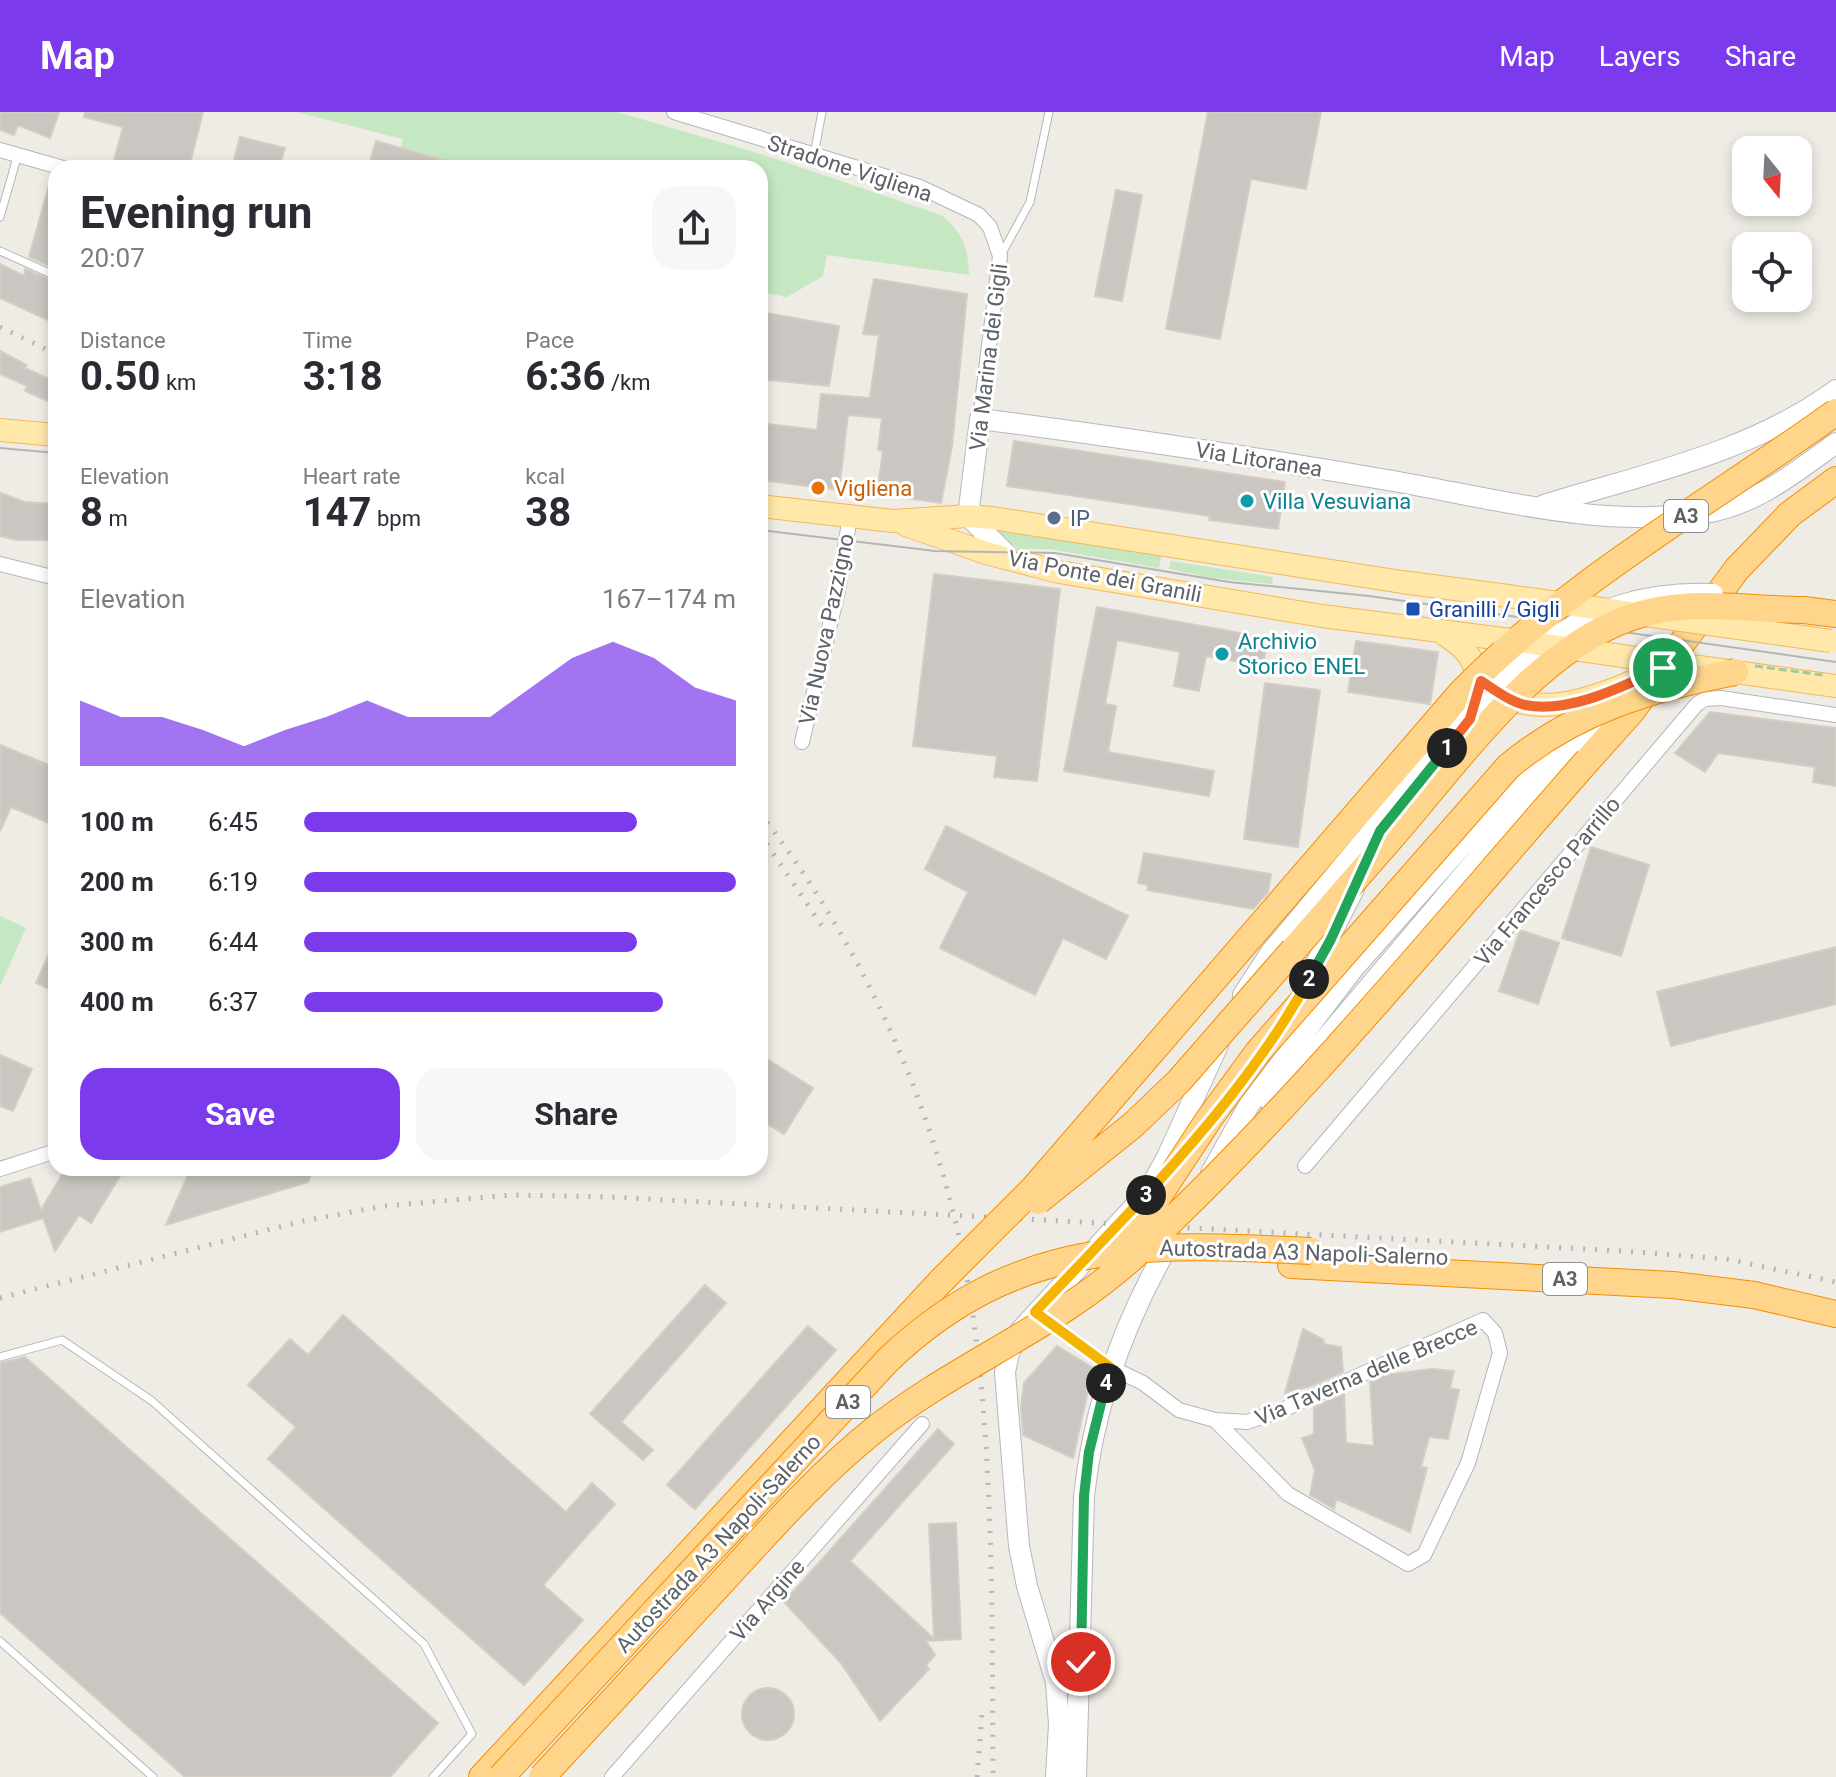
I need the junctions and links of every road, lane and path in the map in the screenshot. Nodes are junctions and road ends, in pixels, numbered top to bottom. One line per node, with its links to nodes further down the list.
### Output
1 (674, 112): 6 (street, Stradone Vigliena)
2 (822, 112): 6 (lane)
3 (1049, 112): 10 (lane, Via Marina dei Gigli)
4 (0, 150): 5 (street)
5 (18, 154): 7 (street); 8 (lane)
6 (814, 155): 10 (street, Stradone Vigliena)
7 (48, 163)
8 (0, 217)
9 (0, 251): 11 (lane)
10 (1000, 256): 13 (street, Via Marina dei Gigli)
11 (48, 272)
12 (1834, 399): 17 (street); 20 (street); 29 (highway, A3, bridge)
13 (980, 419): 20 (street, Via Litoranea); 22 (street, Via Marina dei Gigli)
14 (0, 430): 15 (main road)
15 (48, 434)
16 (1836, 443): 17 (street, Via Litoranea)
17 (1791, 475): 20 (street, Via Litoranea)
18 (1836, 480): 33 (highway, A3)
19 (768, 507): 21 (main road)
20 (1537, 507)
21 (850, 516): 23 (main road); 40 (street, Via Nuova Pazzigno)
22 (968, 516): 23 (main road, Via Ponte dei Granili); 24 (street); 31 (main road, Via Ponte dei Granili, bridge)
23 (895, 522): 24 (main road, Via Ponte dei Granili)
24 (1012, 560): 30 (main road, Via Ponte dei Granili)
25 (0, 564): 26 (street)
26 (48, 576)
27 (1804, 610): 28 (highway, A3); 32 (street, bridge); 47 (highway, A3, bridge)
28 (1836, 614)
29 (1538, 622): 32 (street, bridge); 47 (highway, A3, bridge)
30 (1440, 631): 34 (main road, Via Ponte dei Granili, bridge); 35 (main road)
31 (1834, 641)
32 (1512, 668): 45 (street, bridge)
33 (1663, 668): 35 (main road); 37 (highway, A3)
34 (1735, 672): 36 (main road, Via Ponte dei Granili); 38 (highway, A3, bridge)
35 (1481, 681): 45 (street)
36 (1829, 685)
37 (1631, 712): 42 (street); 49 (highway, A3, bridge)
38 (1591, 714): 42 (street, bridge); 49 (highway, A3, bridge)
39 (1836, 715): 43 (street, Via Francesco Parrillo)
40 (802, 742)
41 (48, 1154): 44 (street)
42 (1219, 1158): 52 (street)
43 (1305, 1166)
44 (0, 1169)
45 (1145, 1196): 49 (street)
46 (1301, 1258): 48 (highway, Autostrada A3 Napoli-Salerno / A3); 50 (highway, Autostrada A3 Napoli-Salerno / A3); 59 (highway, Autostrada A3 Napoli-Salerno / A3, bridge); 60 (highway, Autostrada A3 Napoli-Salerno / A3, bridge)
47 (942, 1280): 58 (highway, A3)
48 (1836, 1295)
49 (1046, 1313): 52 (street); 61 (highway, A3, bridge); 63 (street)
50 (1836, 1314)
51 (0, 1357): 57 (lane)
52 (1110, 1367): 53 (street); 64 (street)
53 (1215, 1420): 53 (street, Via Taverna delle Brecce)
54 (922, 1424): 62 (street, Via Argine)
55 (0, 1641): 56 (lane)
56 (153, 1777)
57 (433, 1777)
58 (482, 1777)
59 (501, 1777)
60 (519, 1777)
61 (542, 1777)
62 (612, 1777)
63 (1056, 1777)
64 (1076, 1777)

